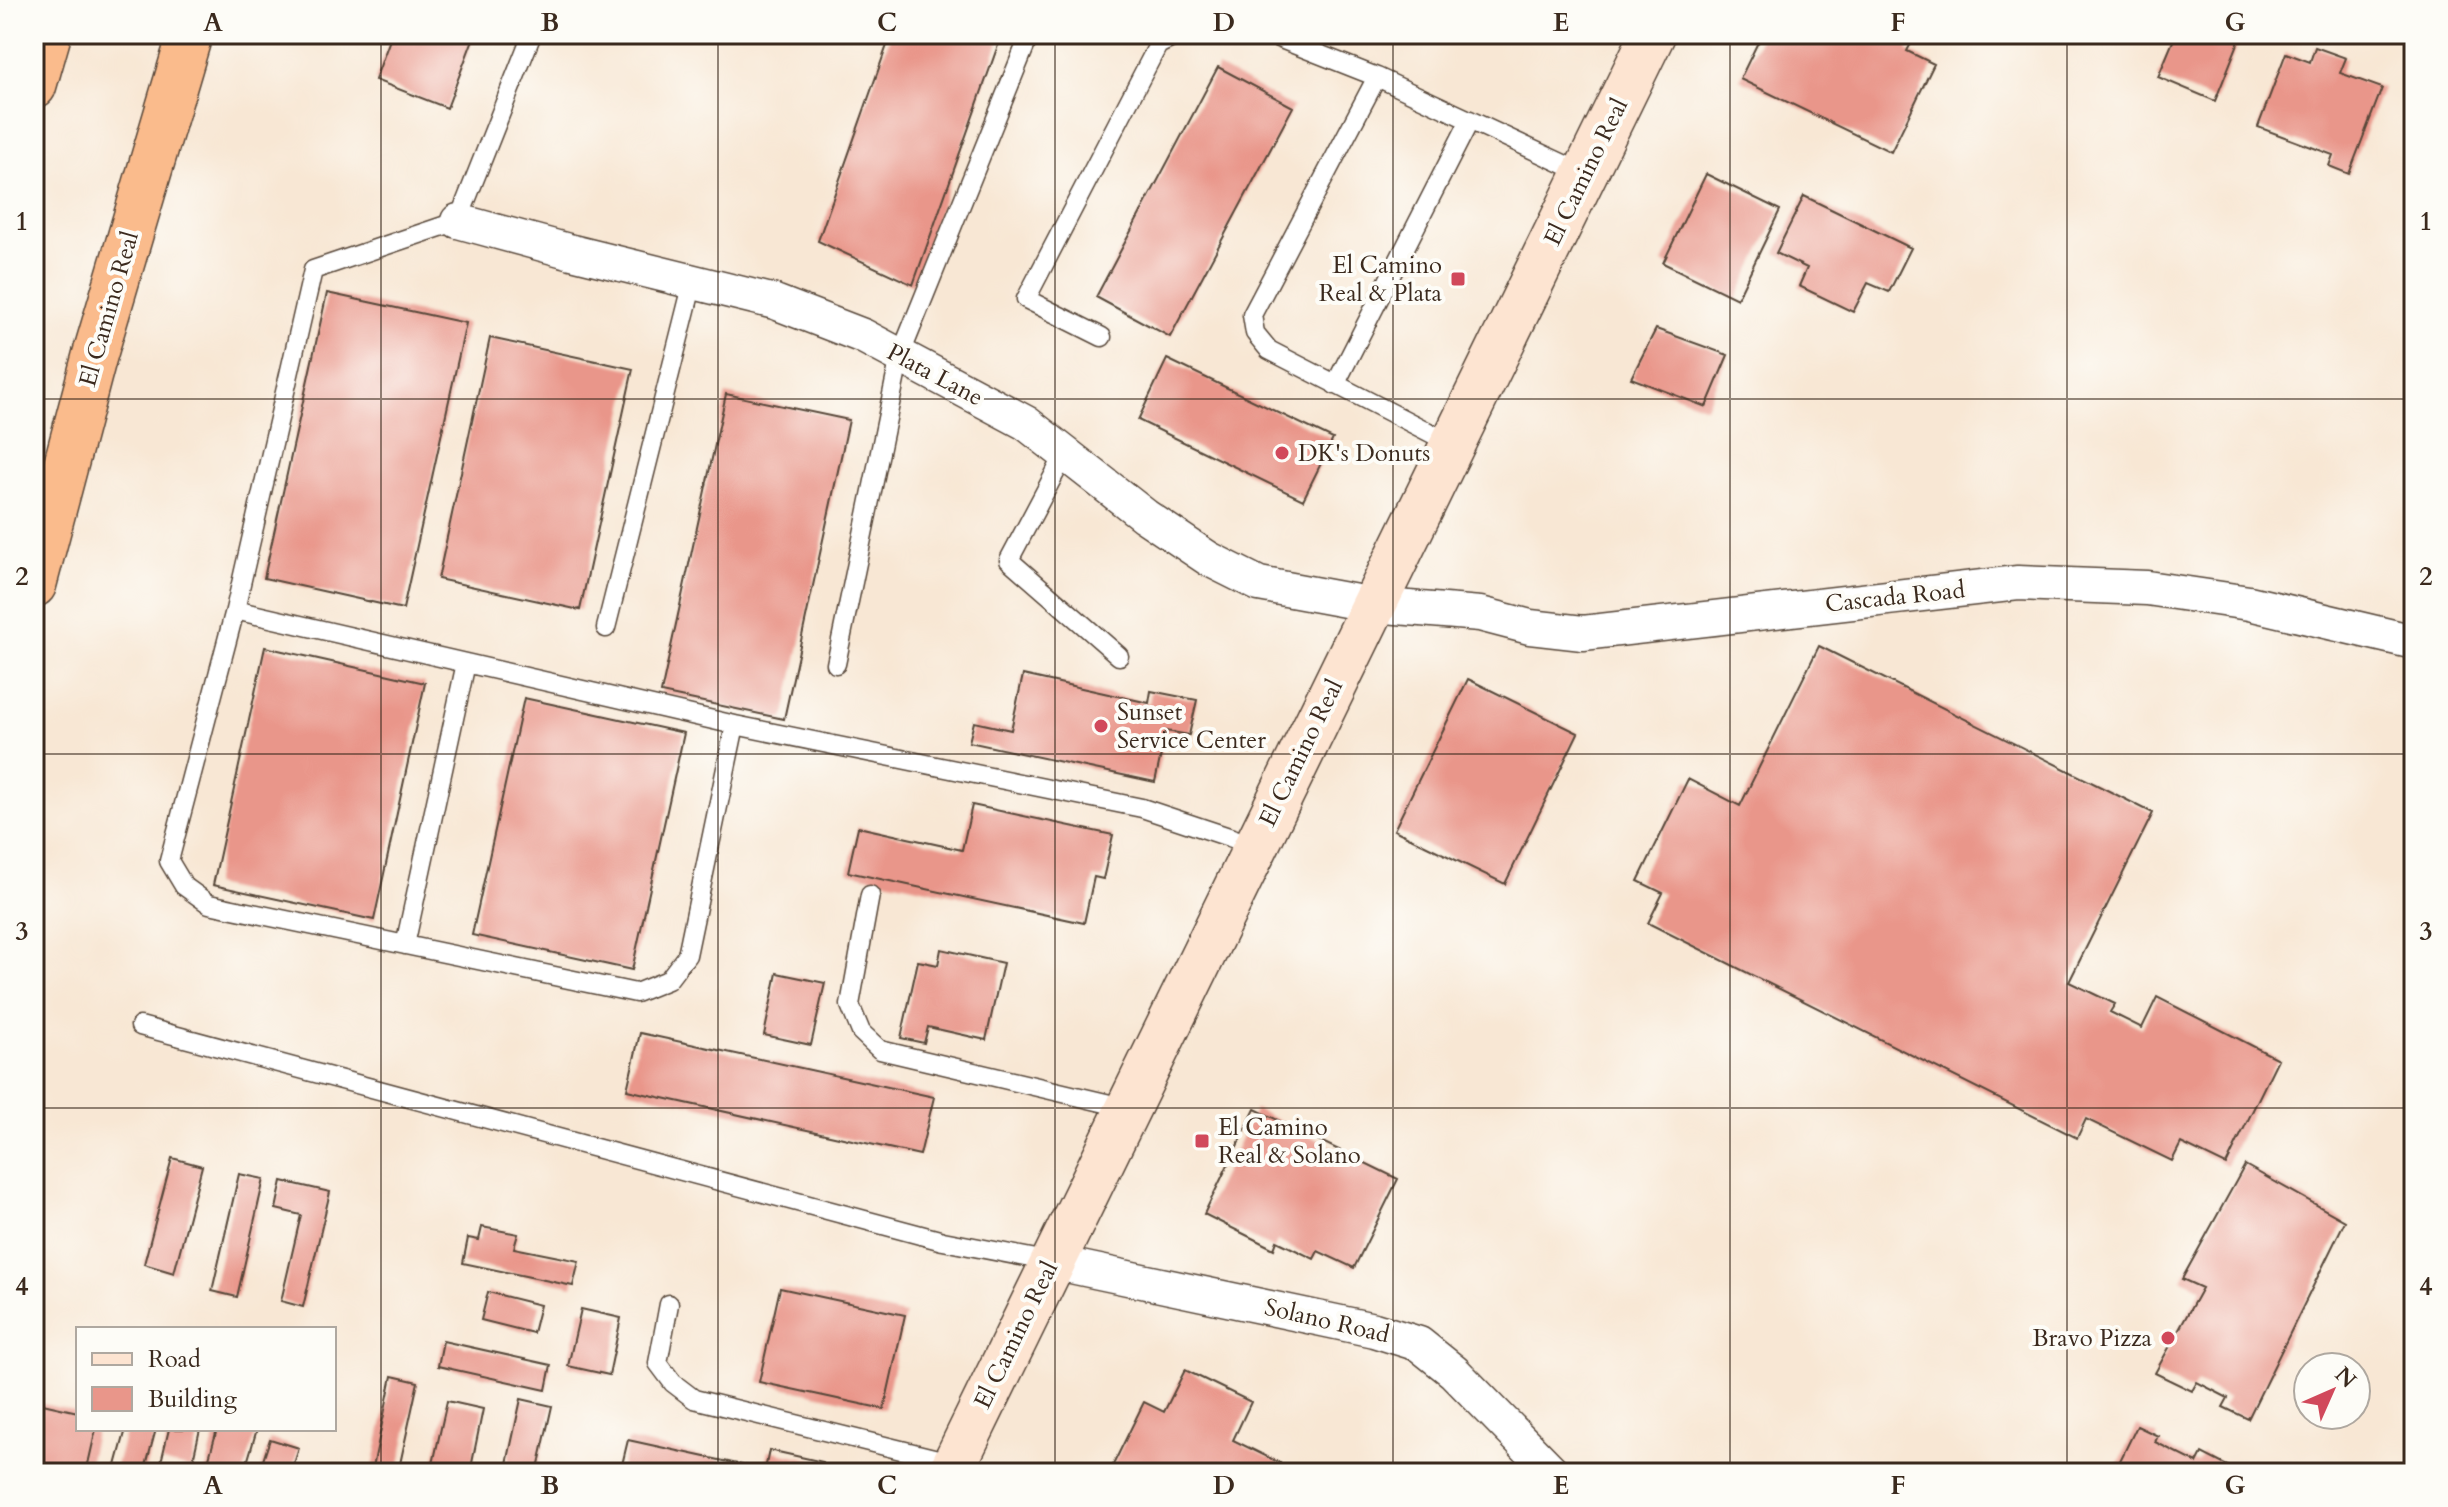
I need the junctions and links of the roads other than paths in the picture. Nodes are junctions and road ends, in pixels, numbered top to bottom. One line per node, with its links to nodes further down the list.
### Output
1 (49, 34): 9 (highway)
2 (190, 34): 19 (highway, El Camino Real)
3 (532, 34): 12 (lane)
4 (1030, 34): 15 (lane)
5 (1180, 34): 14 (lane)
6 (1268, 34): 8 (lane)
7 (1653, 34): 11 (main road, El Camino Real)
8 (1377, 77): 10 (lane); 16 (lane)
9 (34, 86)
10 (1470, 120): 11 (lane); 16 (lane)
11 (1585, 174): 17 (main road, El Camino Real)
12 (458, 221): 13 (street, Plata Lane); 21 (lane)
13 (693, 282): 15 (street, Plata Lane); 22 (lane)
14 (1102, 337)
15 (900, 356): 18 (street, Plata Lane); 26 (lane)
16 (1335, 385): 17 (lane)
17 (1452, 444): 20 (main road, El Camino Real)
18 (1065, 454): 20 (street, Plata Lane); 24 (lane)
19 (34, 585)
20 (1373, 605): 23 (street, Cascada Road); 28 (main road, El Camino Real)
21 (235, 610): 25 (lane); 30 (lane)
22 (606, 628)
23 (2414, 642)
24 (1119, 656)
25 (466, 663): 27 (lane); 30 (lane)
26 (836, 664)
27 (735, 725): 28 (lane); 30 (lane)
28 (1256, 846): 32 (main road, El Camino Real)
29 (870, 895): 32 (lane)
30 (405, 945)
31 (140, 1026): 33 (lane)
32 (1127, 1108): 33 (main road, El Camino Real)
33 (1052, 1262): 35 (main road, El Camino Real); 36 (street, Solano Road)
34 (669, 1304): 35 (lane)
35 (952, 1468)
36 (1553, 1473)

